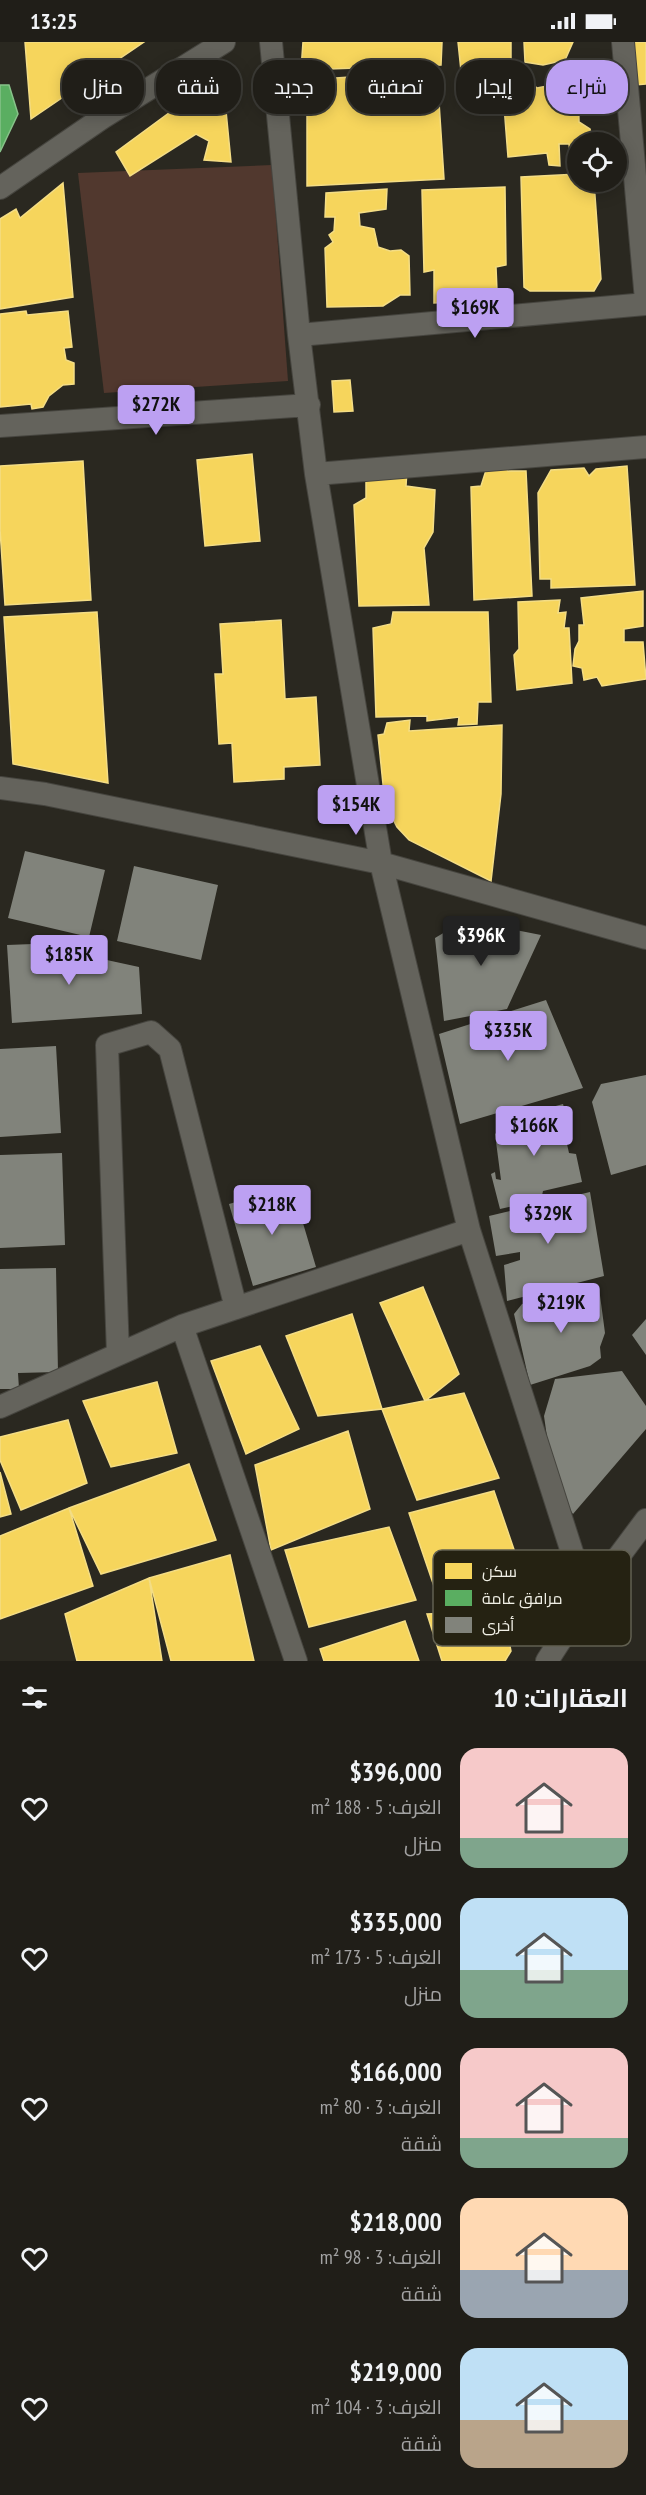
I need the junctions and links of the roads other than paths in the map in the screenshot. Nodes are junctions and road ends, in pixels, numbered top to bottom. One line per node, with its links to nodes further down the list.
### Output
1 (225, 42): 4 (street)
2 (271, 42): 6 (street)
3 (623, 42): 5 (street)
4 (0, 188)
5 (646, 302): 6 (street)
6 (300, 335): 7 (street)
7 (309, 405): 8 (street); 10 (street)
8 (0, 426)
9 (646, 447): 10 (street)
10 (316, 474): 14 (street)
11 (0, 777): 13 (street)
12 (0, 788): 13 (street)
13 (45, 794): 14 (street)
14 (381, 863): 15 (street); 16 (street)
15 (646, 938)
16 (469, 1230): 17 (street); 22 (street)
17 (236, 1308): 18 (street); 19 (street)
18 (182, 1326): 19 (street); 25 (street)
19 (118, 1354): 20 (street)
20 (0, 1407)
21 (646, 1520): 23 (street)
22 (571, 1550)
23 (624, 1550)
24 (557, 1646): 26 (street)
25 (296, 1661)
26 (547, 1661)

